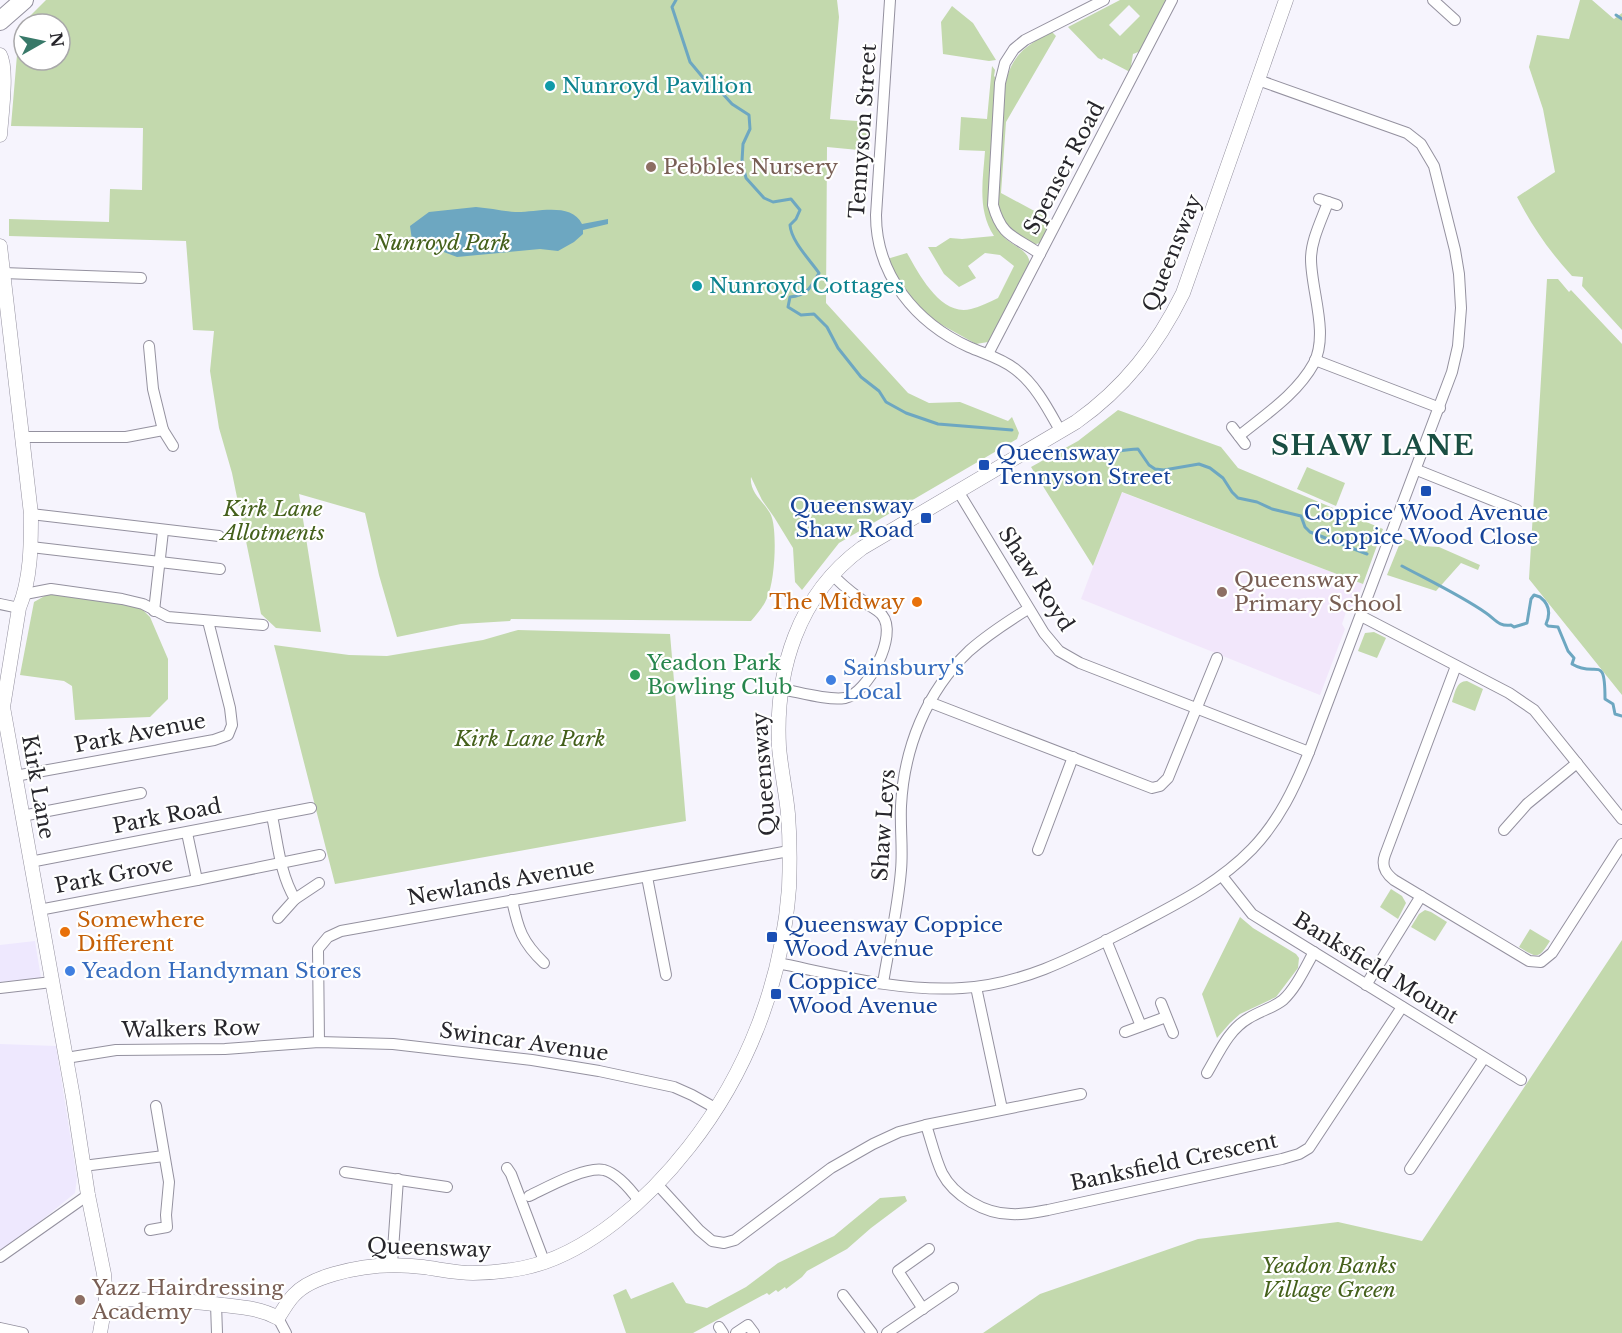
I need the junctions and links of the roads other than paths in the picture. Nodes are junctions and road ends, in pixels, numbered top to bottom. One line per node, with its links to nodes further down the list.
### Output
1 (24, 0): 7 (main road)
2 (890, 0): 18 (street, Tennyson Street)
3 (1104, 0): 14 (street)
4 (1172, 0): 14 (street, Spenser Road)
5 (1286, 0): 10 (street, Queensway)
6 (1433, 0): 8 (street)
7 (8, 11)
8 (1455, 20)
9 (0, 55): 11 (street)
10 (1258, 80): 20 (street); 22 (street, Queensway)
11 (0, 135)
12 (1328, 202): 19 (street)
13 (0, 246): 15 (street, Kirk Lane)
14 (1040, 254): 18 (street, Spenser Road)
15 (3, 273): 16 (street); 24 (street, Kirk Lane)
16 (141, 278)
17 (149, 346): 21 (street)
18 (988, 354): 22 (street, Tennyson Street)
19 (1315, 360): 20 (street); 23 (street)
20 (1440, 408): 26 (street)
21 (163, 430): 24 (street); 25 (street)
22 (1061, 432): 27 (street, Queensway)
23 (1239, 436)
24 (21, 437): 29 (street, Kirk Lane)
25 (173, 446)
26 (1417, 470): 28 (street); 41 (street)
27 (958, 491): 35 (street, Queensway); 39 (street, Shaw Royd)
28 (1517, 510)
29 (31, 514): 30 (street); 32 (street, Kirk Lane)
30 (163, 531): 31 (street); 33 (street)
31 (219, 536)
32 (31, 547): 33 (street); 36 (street, Kirk Lane)
33 (160, 563): 34 (street); 40 (street)
34 (220, 569)
35 (832, 574): 46 (street, Queensway); 46 (street)
36 (25, 594): 38 (street, Kirk Lane); 40 (street)
37 (0, 604): 38 (street)
38 (19, 608): 49 (street, Kirk Lane)
39 (1028, 609): 47 (street, Shaw Leys); 48 (street, Shaw Royd)
40 (154, 611): 42 (street)
41 (1361, 616): 45 (street); 50 (street)
42 (208, 621): 43 (street); 53 (street, Park Avenue)
43 (264, 625)
44 (1217, 657): 48 (street)
45 (1456, 666): 52 (street); 71 (street)
46 (781, 689): 63 (street, Queensway)
47 (929, 702): 51 (street); 82 (street, Shaw Leys)
48 (1197, 709): 50 (street, Shaw Royd); 51 (street)
49 (3, 732): 53 (street, Kirk Lane)
50 (1309, 752): 67 (street)
51 (1073, 758): 62 (street)
52 (1577, 763): 58 (street); 59 (street)
53 (15, 776): 56 (street, Kirk Lane)
54 (141, 793): 56 (street)
55 (311, 808): 57 (street, Park Road)
56 (22, 816): 65 (street, Kirk Lane)
57 (272, 816): 60 (street, Park Road); 66 (street)
58 (1622, 819)
59 (1503, 830)
60 (187, 833): 65 (street, Park Road); 69 (street, Park Grove)
61 (1622, 844): 71 (street)
62 (1038, 849)
63 (789, 851): 68 (street, Newlands Avenue); 79 (street, Queensway)
64 (320, 855): 66 (street, Park Grove)
65 (30, 862): 74 (street, Kirk Lane)
66 (282, 863): 69 (street, Park Grove); 72 (street)
67 (1222, 876): 76 (street); 77 (street, Banksfield Mount)
68 (647, 877): 73 (street, Newlands Avenue); 80 (street)
69 (197, 880): 74 (street, Park Grove)
70 (319, 883): 72 (street)
71 (1421, 896): 83 (street)
72 (295, 899): 75 (street)
73 (512, 900): 78 (street); 92 (street, Newlands Avenue)
74 (39, 910): 81 (street, Kirk Lane)
75 (278, 918)
76 (1106, 940): 84 (street); 89 (street)
77 (1314, 952): 83 (street, Banksfield Mount); 95 (street)
78 (544, 963)
79 (778, 963): 82 (street); 99 (street, Queensway)
80 (666, 975)
81 (52, 982): 85 (street); 93 (street, Kirk Lane)
82 (883, 983): 84 (street)
83 (1366, 985): 87 (street, Banksfield Mount)
84 (976, 987): 100 (street)
85 (0, 988)
86 (1161, 1003): 88 (street)
87 (1402, 1007): 94 (street, Banksfield Mount); 101 (street, Banksfield Crescent)
88 (1166, 1017): 89 (street); 91 (street)
89 (1141, 1026): 90 (street)
90 (1125, 1032)
91 (1173, 1033)
92 (319, 1042): 93 (street, Walkers Row); 99 (street, Swincar Avenue)
93 (66, 1058): 103 (street, Kirk Lane)
94 (1484, 1058): 96 (street, Banksfield Mount); 105 (street)
95 (1207, 1073)
96 (1521, 1080)
97 (1081, 1094): 100 (street)
98 (156, 1106): 102 (street)
99 (717, 1109): 108 (street, Queensway)
100 (1002, 1109): 101 (street)
101 (926, 1125): 108 (street)
102 (164, 1156): 103 (street); 113 (street)
103 (83, 1166): 110 (street, Kirk Lane)
104 (507, 1168): 116 (street)
105 (1410, 1169)
106 (345, 1172): 107 (street)
107 (398, 1179): 109 (street); 117 (street)
108 (657, 1184): 112 (street, Queensway)
109 (447, 1187)
110 (88, 1195): 115 (street); 120 (street, Kirk Lane)
111 (528, 1196): 112 (street)
112 (639, 1201): 116 (street, Queensway)
113 (150, 1230)
114 (929, 1249): 122 (street)
115 (0, 1257)
116 (544, 1261): 117 (street, Queensway)
117 (392, 1264): 123 (street, Queensway)
118 (953, 1288): 122 (street)
119 (843, 1295): 131 (street)
120 (106, 1299): 121 (street); 126 (street, Kirk Lane)
121 (216, 1304): 123 (street); 127 (street)
122 (923, 1309): 132 (street)
123 (278, 1318): 128 (street)
124 (0, 1328): 125 (street)
125 (23, 1333)
126 (100, 1333)
127 (217, 1333)
128 (286, 1333)
129 (736, 1333): 130 (street)
130 (753, 1333)
131 (872, 1333)
132 (887, 1333)

